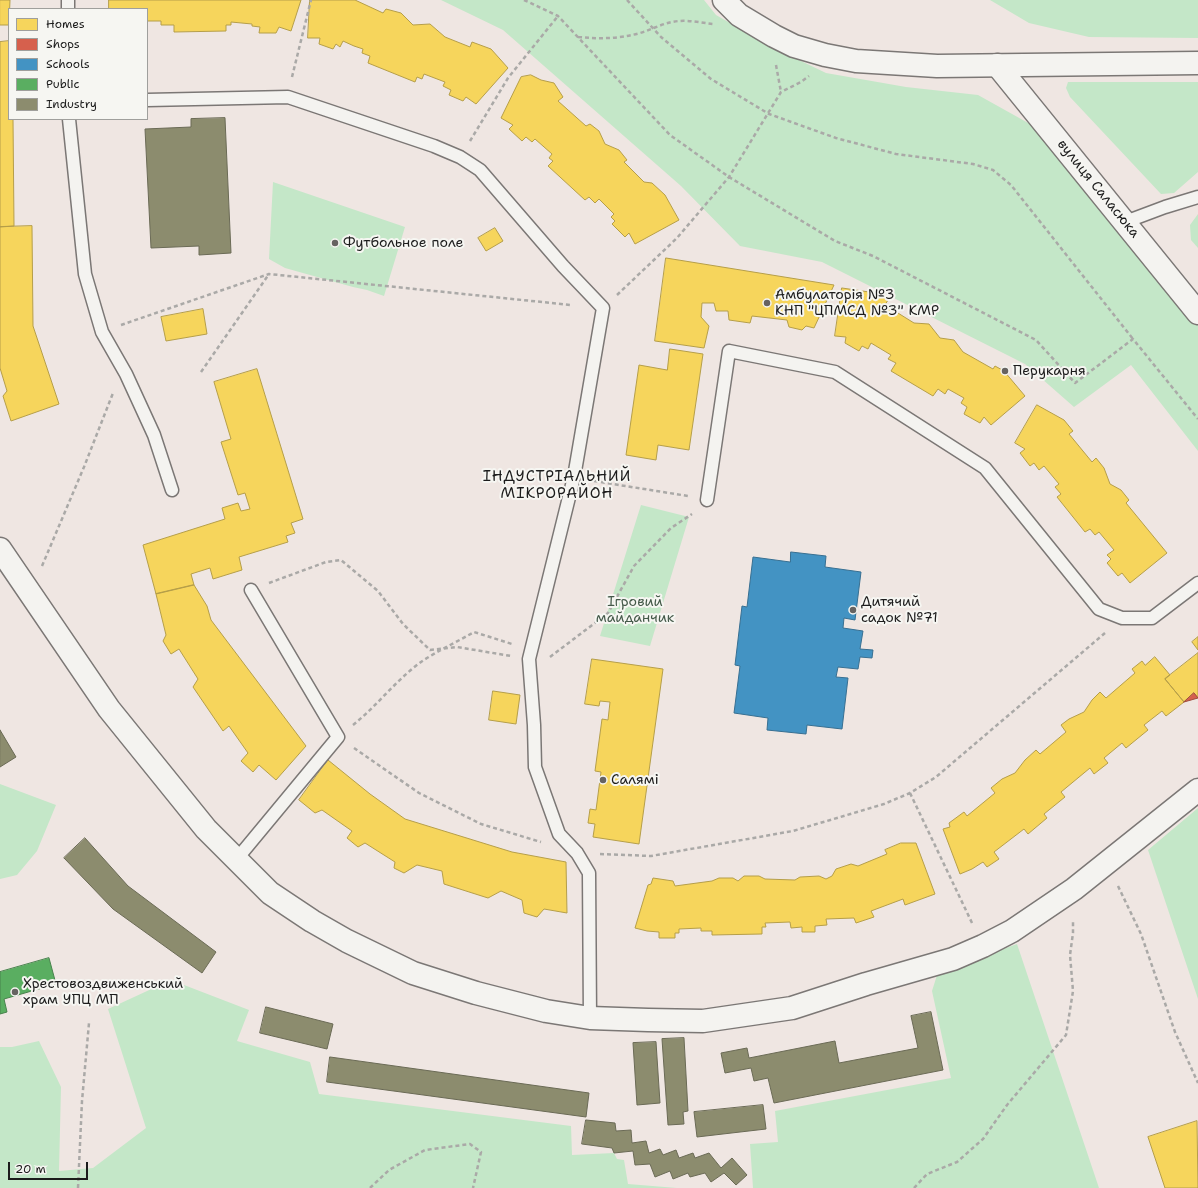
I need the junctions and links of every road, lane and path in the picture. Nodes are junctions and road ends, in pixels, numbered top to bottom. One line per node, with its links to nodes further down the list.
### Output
1 (311, 0): 11 (path)
2 (524, 0): 5 (path)
3 (628, 0): 6 (path)
4 (732, 8): 6 (path); 8 (street)
5 (558, 16): 7 (path); 15 (path)
6 (653, 28): 7 (path); 13 (path)
7 (578, 36): 16 (path)
8 (825, 55): 10 (street); 13 (path)
9 (1198, 63): 10 (street)
10 (997, 65): 18 (street, вулиця Саласюка)
11 (288, 97): 12 (lane); 15 (lane)
12 (148, 100)
13 (768, 114): 16 (path); 23 (path)
14 (69, 120): 22 (lane)
15 (460, 157): 20 (lane)
16 (729, 177): 20 (path); 23 (path)
17 (1198, 197): 18 (lane)
18 (1125, 222): 21 (street, вулиця Саласюка)
19 (269, 274): 20 (path); 22 (path); 25 (path)
20 (603, 308): 27 (lane)
21 (1198, 313)
22 (102, 332): 24 (lane)
23 (1133, 339): 26 (path)
24 (122, 368): 28 (lane); 33 (path)
25 (201, 372)
26 (1198, 419)
27 (574, 477): 29 (path); 35 (lane)
28 (172, 490)
29 (707, 500): 34 (lane); 36 (path)
30 (0, 549): 33 (street)
31 (1198, 583): 34 (lane)
32 (251, 590): 35 (path); 37 (lane)
33 (31, 594): 41 (street)
34 (1122, 618): 39 (path)
35 (529, 659): 36 (lane); 37 (path)
36 (530, 672): 40 (lane)
37 (338, 737): 40 (path); 41 (lane)
38 (1198, 790): 42 (street)
39 (910, 793): 40 (path); 44 (path)
40 (577, 853): 45 (lane)
41 (236, 860): 45 (street)
42 (1106, 862): 43 (street); 47 (path)
43 (1074, 888): 44 (street); 51 (path)
44 (983, 946): 45 (street)
45 (590, 1018)
46 (89, 1023): 48 (path)
47 (1198, 1083)
48 (78, 1188)
49 (370, 1188): 50 (path)
50 (473, 1188)
51 (914, 1188)

